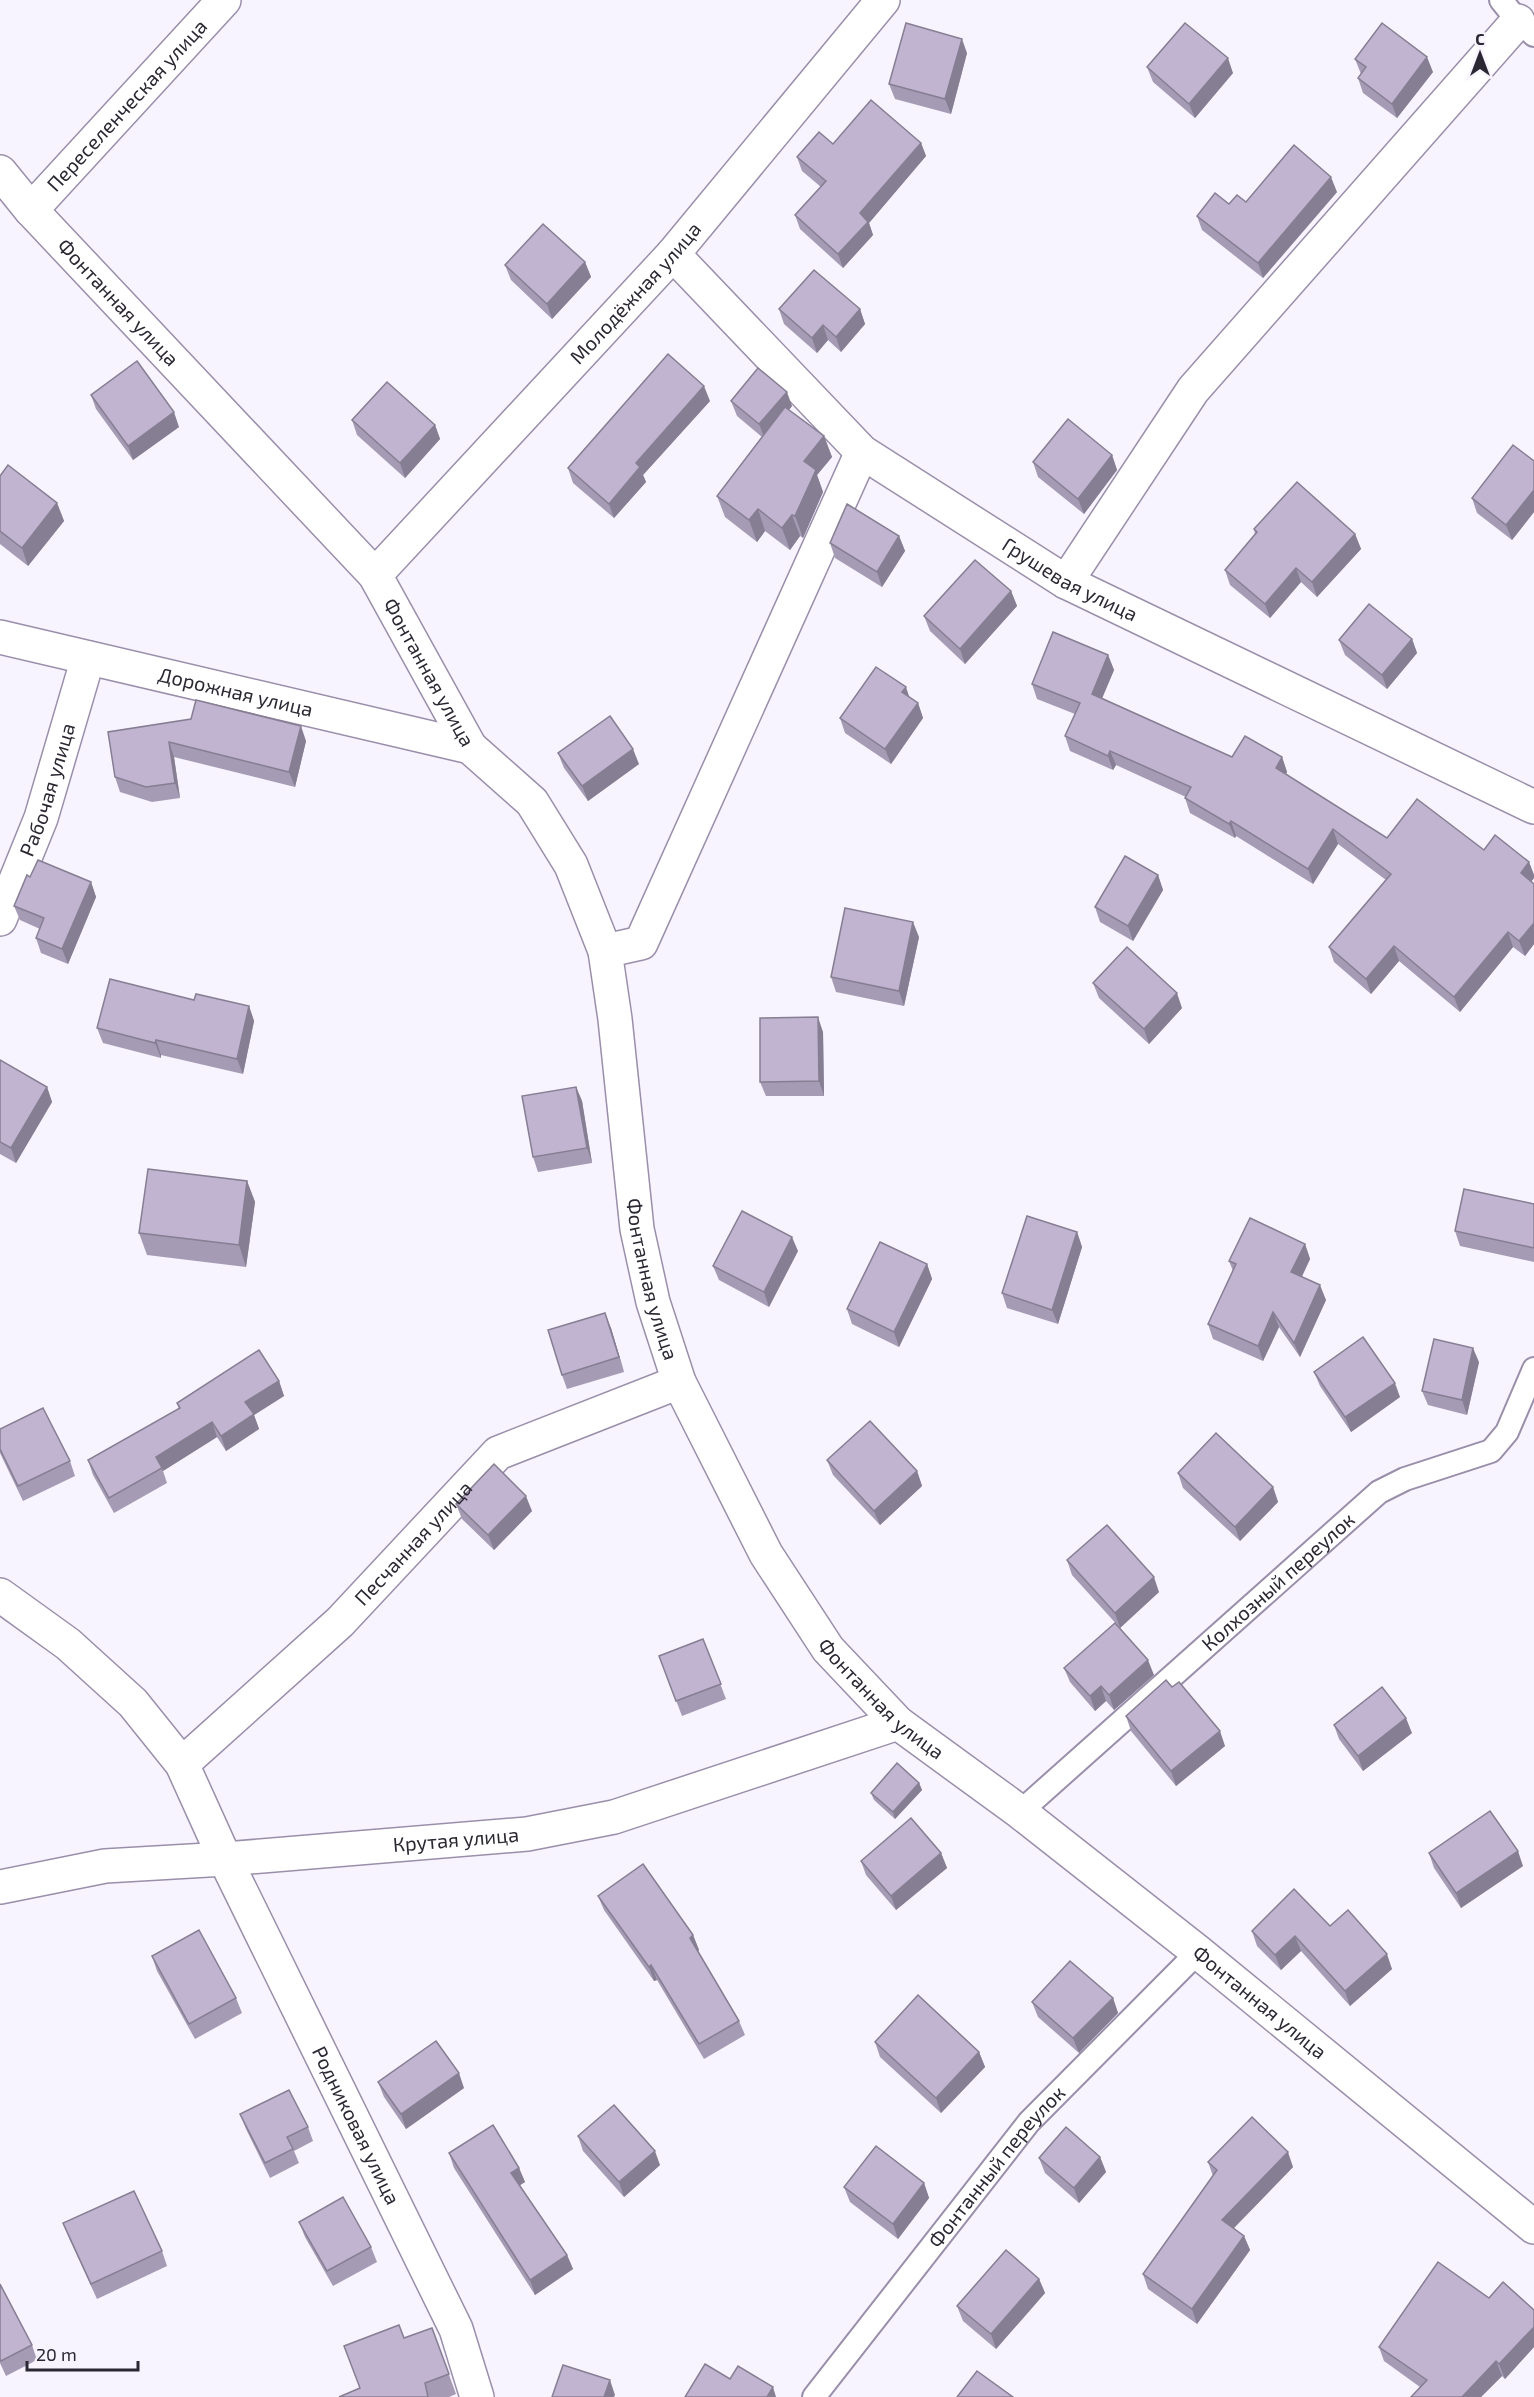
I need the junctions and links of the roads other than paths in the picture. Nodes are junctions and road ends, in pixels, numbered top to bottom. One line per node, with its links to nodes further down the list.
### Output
1 (224, 0): 5 (street, Переселенческая улица)
2 (883, 0): 6 (street, Молодёжная улица)
3 (1518, 19): 9 (street)
4 (0, 172): 5 (street, Фонтанная улица)
5 (31, 210): 8 (street, Фонтанная улица)
6 (673, 254): 7 (street, Грушевая улица); 8 (street, Молодёжная улица)
7 (861, 452): 9 (street, Грушевая улица); 15 (street)
8 (375, 575): 12 (street, Фонтанная улица)
9 (1065, 582): 13 (street, Грушевая улица)
10 (0, 637): 11 (street, Дорожная улица)
11 (88, 658): 12 (street, Дорожная улица); 14 (street, Рабочая улица)
12 (470, 747): 15 (street, Фонтанная улица)
13 (1534, 807)
14 (0, 919)
15 (605, 951): 17 (street, Фонтанная улица)
16 (1534, 1369): 21 (lane, Колхозный переулок)
17 (679, 1382): 19 (street, Фонтанная улица); 20 (street, Песчанная улица)
18 (0, 1595): 20 (street)
19 (898, 1723): 21 (street, Фонтанная улица); 22 (street, Крутая улица)
20 (182, 1764): 22 (street)
21 (1020, 1812): 24 (street, Фонтанная улица)
22 (225, 1859): 23 (street, Крутая улица); 26 (street, Родниковая улица)
23 (0, 1887)
24 (1198, 1952): 25 (street, Фонтанная улица); 27 (lane, Фонтанный переулок)
25 (1534, 2227)
26 (477, 2397)
27 (814, 2397)

